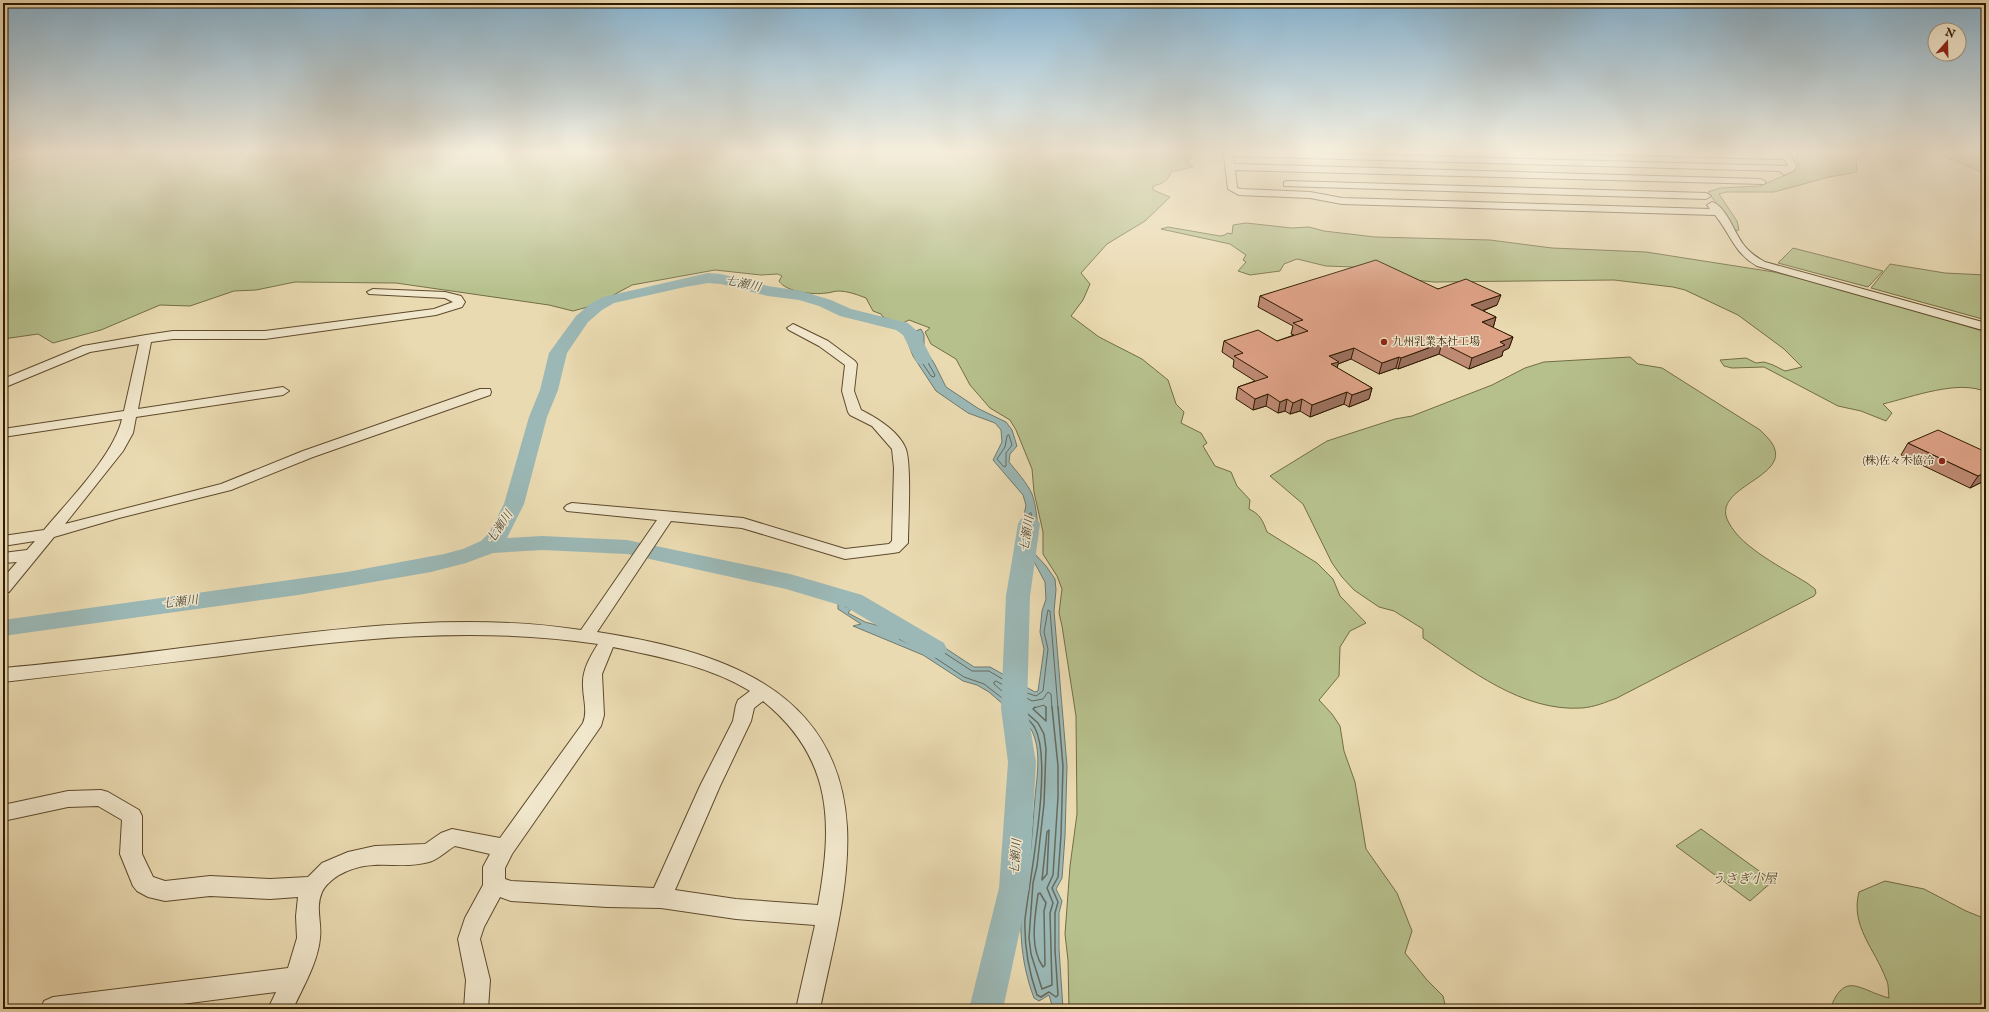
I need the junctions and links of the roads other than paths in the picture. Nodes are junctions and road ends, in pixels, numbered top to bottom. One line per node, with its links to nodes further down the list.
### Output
1 (1327, 198): 6 (street)
2 (1415, 198): 6 (street)
3 (1513, 198): 7 (street)
4 (1626, 198): 8 (street)
5 (1708, 198): 9 (street)
6 (1418, 204): 7 (street)
7 (1519, 206): 8 (street)
8 (1638, 210): 9 (street)
9 (1718, 212): 11 (street)
10 (372, 292): 13 (street)
11 (1986, 327)
12 (792, 328): 20 (street)
13 (146, 339): 14 (street); 17 (street)
14 (3, 384)
15 (283, 391): 17 (street)
16 (485, 392): 21 (street)
17 (129, 414): 18 (street); 21 (street)
18 (3, 433)
19 (572, 508): 20 (street)
20 (668, 515): 26 (street)
21 (49, 534): 22 (street); 23 (street)
22 (3, 541)
23 (32, 555): 24 (street); 25 (street)
24 (3, 558)
25 (7, 583)
26 (586, 636): 27 (street); 28 (street)
27 (609, 640): 29 (street); 31 (street)
28 (3, 676)
29 (763, 691): 34 (street); 35 (street)
30 (3, 813): 33 (street)
31 (505, 848): 32 (street); 33 (street)
32 (494, 885): 34 (street); 39 (street)
33 (312, 886): 36 (street)
34 (661, 898): 35 (street)
35 (826, 916): 40 (street)
36 (295, 978): 37 (street); 38 (street)
37 (53, 1009)
38 (280, 1009)
39 (476, 1009)
40 (808, 1009)

